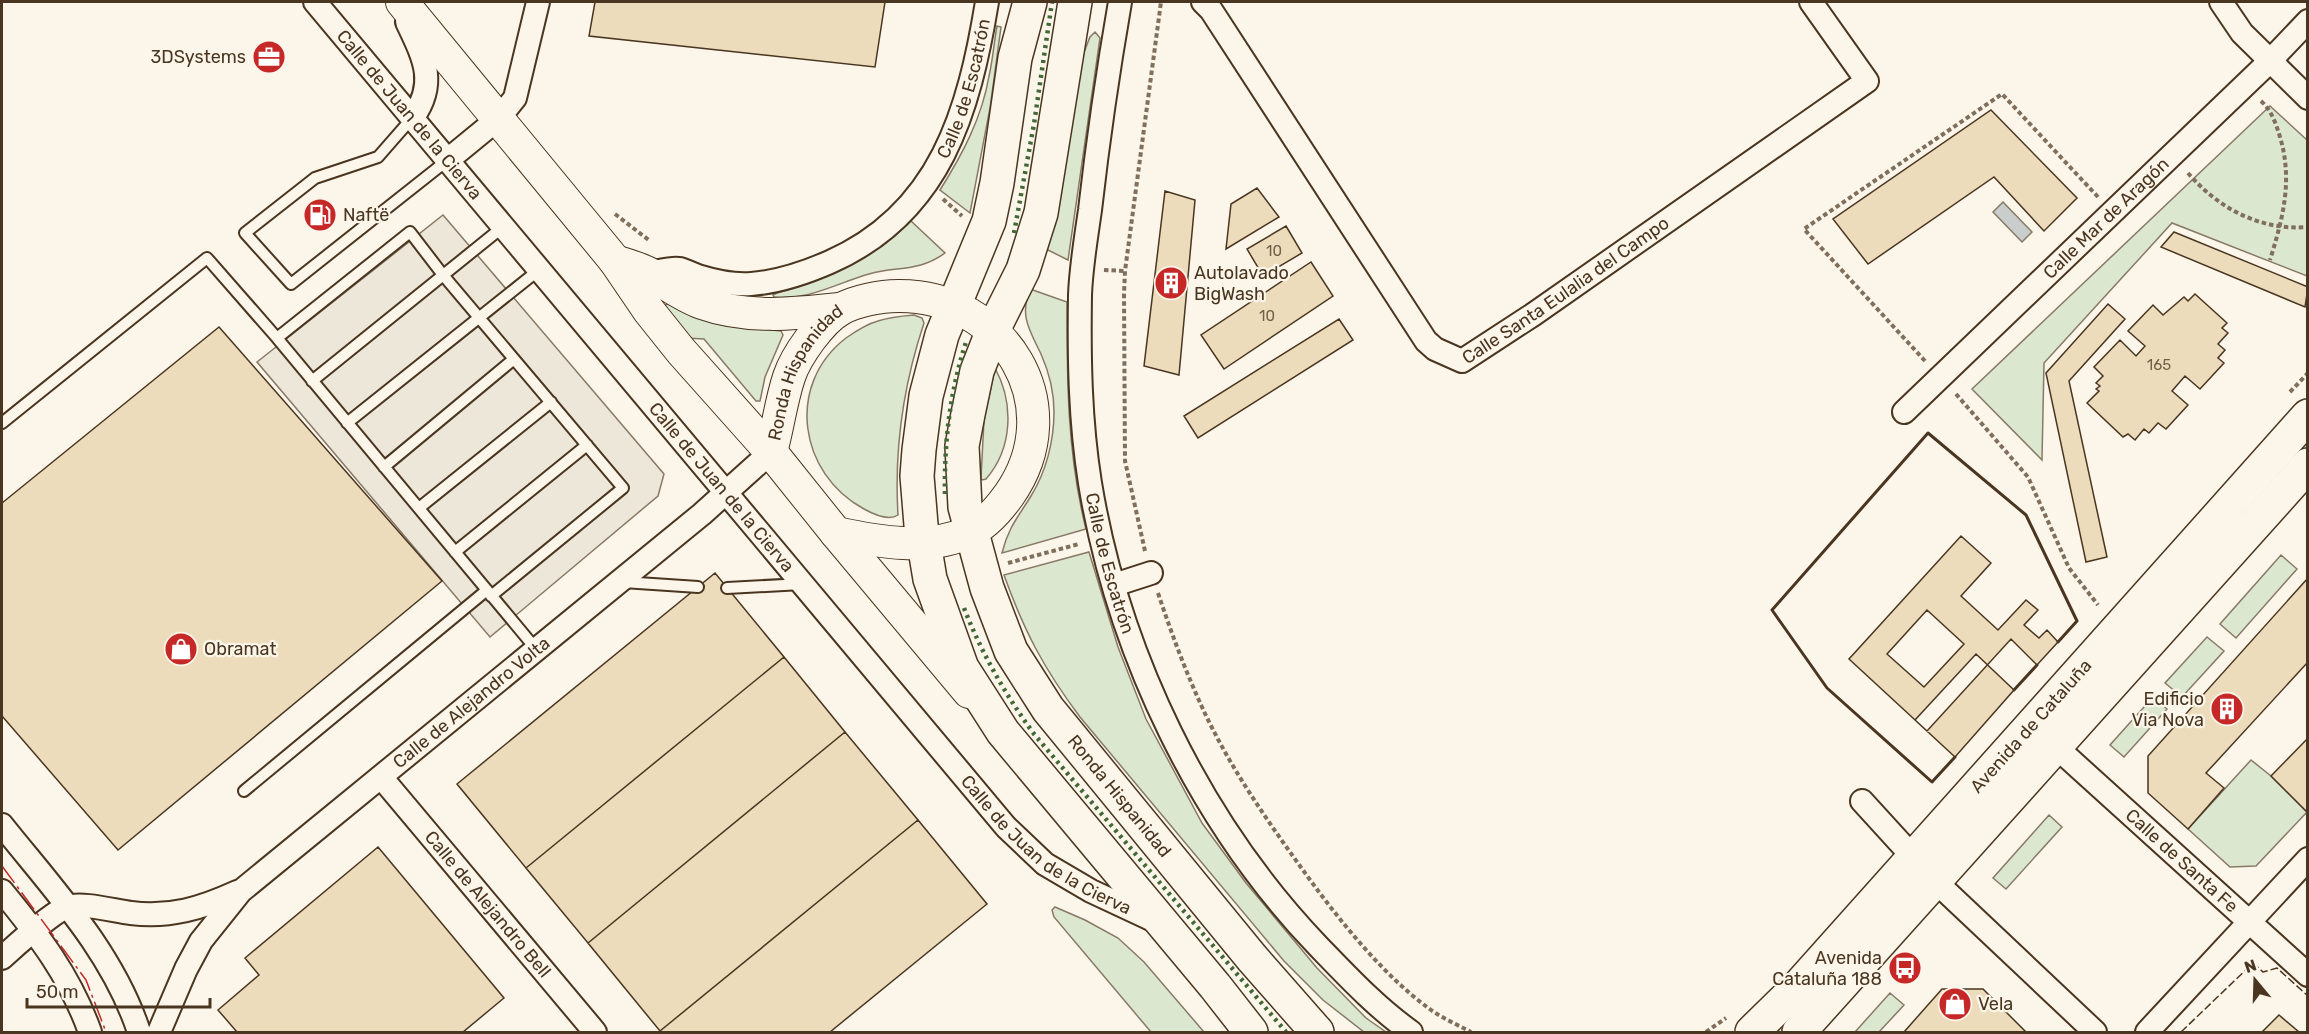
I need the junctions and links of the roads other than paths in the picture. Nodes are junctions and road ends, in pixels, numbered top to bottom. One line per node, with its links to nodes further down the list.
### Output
1 (315, 2): 19 (street, Calle de Juan de la Cierva)
2 (398, 2): 19 (street)
3 (402, 2): 20 (main road)
4 (538, 2): 20 (street)
5 (987, 2): 25 (street, Calle de Escatrón)
6 (1012, 2): 15 (street, Calle de Escatrón)
7 (1030, 2): 15 (main road, Ronda Hispanidad)
8 (1075, 2): 16 (main road, Ronda Hispanidad)
9 (1085, 2): 16 (street, Ronda Hispanidad)
10 (1120, 2): 54 (street, Calle de Escatrón)
11 (1203, 2): 12 (street, Calle Santa Eulalia del Campo)
12 (1811, 2)
13 (2221, 2): 17 (street)
14 (2307, 21): 17 (street, Calle Mar de Aragón)
15 (1015, 58): 27 (main road, Ronda Hispanidad)
16 (1066, 61): 30 (main road, Ronda Hispanidad)
17 (2269, 62): 18 (street); 35 (street, Calle Mar de Aragón)
18 (2307, 98)
19 (413, 117): 21 (street, Calle de Juan de la Cierva); 21 (lane)
20 (499, 118): 21 (street); 23 (main road)
21 (449, 159): 22 (street, Calle de Juan de la Cierva)
22 (504, 226): 24 (street, Calle de Juan de la Cierva); 26 (lane)
23 (615, 261): 25 (main road); 40 (main road)
24 (540, 269): 29 (lane); 43 (street, Calle de Juan de la Cierva)
25 (649, 273): 28 (main road)
26 (443, 274): 29 (lane); 31 (lane); 33 (lane)
27 (954, 305): 28 (main road, Ronda Hispanidad); 30 (main road, Ronda Hispanidad); 49 (main road, Ronda Hispanidad)
28 (840, 309): 40 (main road, Ronda Hispanidad)
29 (480, 317): 32 (lane); 38 (lane)
30 (993, 330): 47 (main road, Ronda Hispanidad); 47 (main road, Ronda Hispanidad)
31 (277, 338): 33 (lane); 37 (lane)
32 (514, 359): 34 (lane); 42 (lane)
33 (312, 381): 38 (lane)
34 (551, 402): 39 (lane); 44 (lane)
35 (1904, 412)
36 (2307, 416): 66 (main road, Avenida de Cataluña)
37 (2, 423)
38 (347, 423): 42 (lane)
39 (587, 445): 50 (lane); 57 (lane)
40 (771, 452): 43 (street, Calle de Alejandro Volta); 48 (main road, Ronda Hispanidad)
41 (2307, 465): 60 (main road, Avenida de Cataluña)
42 (384, 466): 44 (lane)
43 (724, 492): 45 (street, Calle de Alejandro Volta); 46 (street, Calle de Juan de la Cierva)
44 (419, 508): 50 (lane)
45 (702, 514): 46 (street); 52 (street, Calle de Alejandro Volta)
46 (754, 523): 53 (street, Calle de Juan de la Cierva)
47 (971, 532): 49 (main road, Ronda Hispanidad); 81 (main road, Ronda Hispanidad)
48 (836, 533): 49 (main road, Ronda Hispanidad); 59 (main road, Ronda Hispanidad)
49 (924, 542): 59 (main road, Ronda Hispanidad)
50 (455, 552): 57 (lane)
51 (1151, 573): 54 (street)
52 (620, 582): 55 (lane); 58 (street, Calle de Alejandro Volta)
53 (803, 584): 56 (lane); 71 (street, Calle de Juan de la Cierva)
54 (1114, 585): 82 (street, Calle de Escatrón)
55 (698, 587)
56 (727, 588)
57 (489, 593): 58 (lane); 62 (lane)
58 (536, 649): 61 (street, Calle de Alejandro Volta)
59 (1003, 732): 71 (main road, Ronda Hispanidad)
60 (2055, 746): 66 (main road, Avenida de Cataluña); 70 (street, Calle de Santa Fe)
61 (381, 777): 68 (street, Calle de Alejandro Volta); 79 (street, Calle de Alejandro Bell)
62 (244, 791)
63 (1862, 801): 66 (street)
64 (2, 825): 69 (street)
65 (2307, 859): 70 (street)
66 (1924, 870): 83 (main road, Avenida de Cataluña); 84 (main road, Avenida de Cataluña); 85 (street)
67 (2, 891): 72 (street)
68 (242, 891): 69 (street, Calle de Alejandro Volta); 78 (street, Calle de Alejandro Volta)
69 (68, 907): 72 (street); 77 (street)
70 (2249, 922): 74 (street, Calle de Santa Fe); 86 (street)
71 (1167, 927): 80 (main road, Ronda Hispanidad)
72 (35, 931): 73 (street); 75 (street)
73 (2, 958)
74 (2307, 975)
75 (87, 1024): 76 (street)
76 (105, 1032)
77 (139, 1032)
78 (159, 1032)
79 (595, 1032)
80 (1251, 1032)
81 (1317, 1032)
82 (1411, 1032)
83 (1752, 1032)
84 (1799, 1032)
85 (2094, 1032)
86 (2147, 1032)

